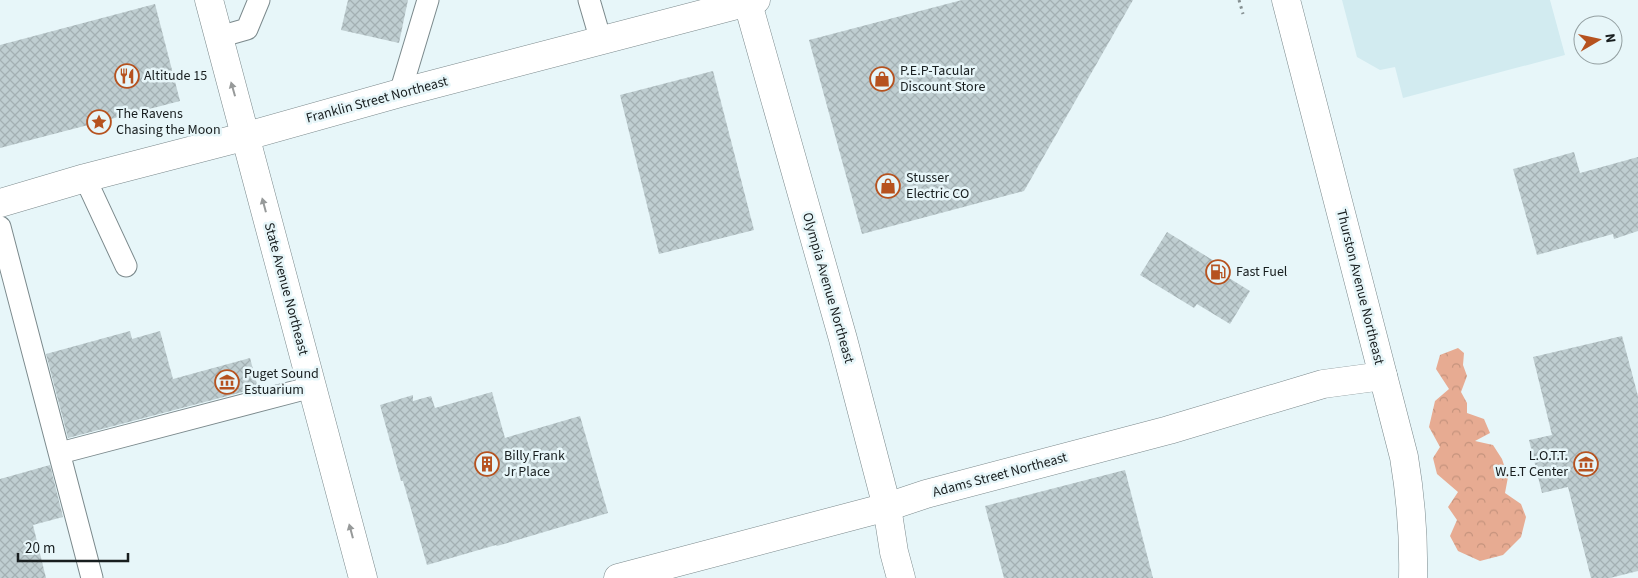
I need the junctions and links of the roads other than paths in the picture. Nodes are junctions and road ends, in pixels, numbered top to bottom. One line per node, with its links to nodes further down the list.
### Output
1 (209, 0): 7 (street, State Avenue Northeast)
2 (259, 0): 7 (lane)
3 (428, 0): 9 (lane)
4 (589, 0): 8 (lane)
5 (1286, 0): 15 (street, Thurston Avenue Northeast)
6 (750, 1): 8 (street, Franklin Street Northeast); 18 (street, Olympia Avenue Northeast)
7 (219, 37): 10 (street, State Avenue Northeast, one-way to 7)
8 (601, 41): 9 (street, Franklin Street Northeast)
9 (400, 93): 10 (street, Franklin Street Northeast)
10 (247, 136): 11 (street, Franklin Street Northeast); 16 (street, State Avenue Northeast, one-way to 10)
11 (85, 178): 12 (street, Franklin Street Northeast); 14 (lane)
12 (0, 204)
13 (0, 226): 17 (lane)
14 (126, 266)
15 (1383, 376): 18 (street, Adams Street Northeast); 23 (street, Thurston Avenue Northeast)
16 (312, 387): 17 (lane); 20 (street, State Avenue Northeast, one-way to 16)
17 (60, 453): 19 (lane)
18 (887, 507): 21 (street, Adams Street Northeast); 22 (street, Olympia Avenue Northeast)
19 (92, 578)
20 (364, 578)
21 (618, 578)
22 (901, 578)
23 (1413, 578)

